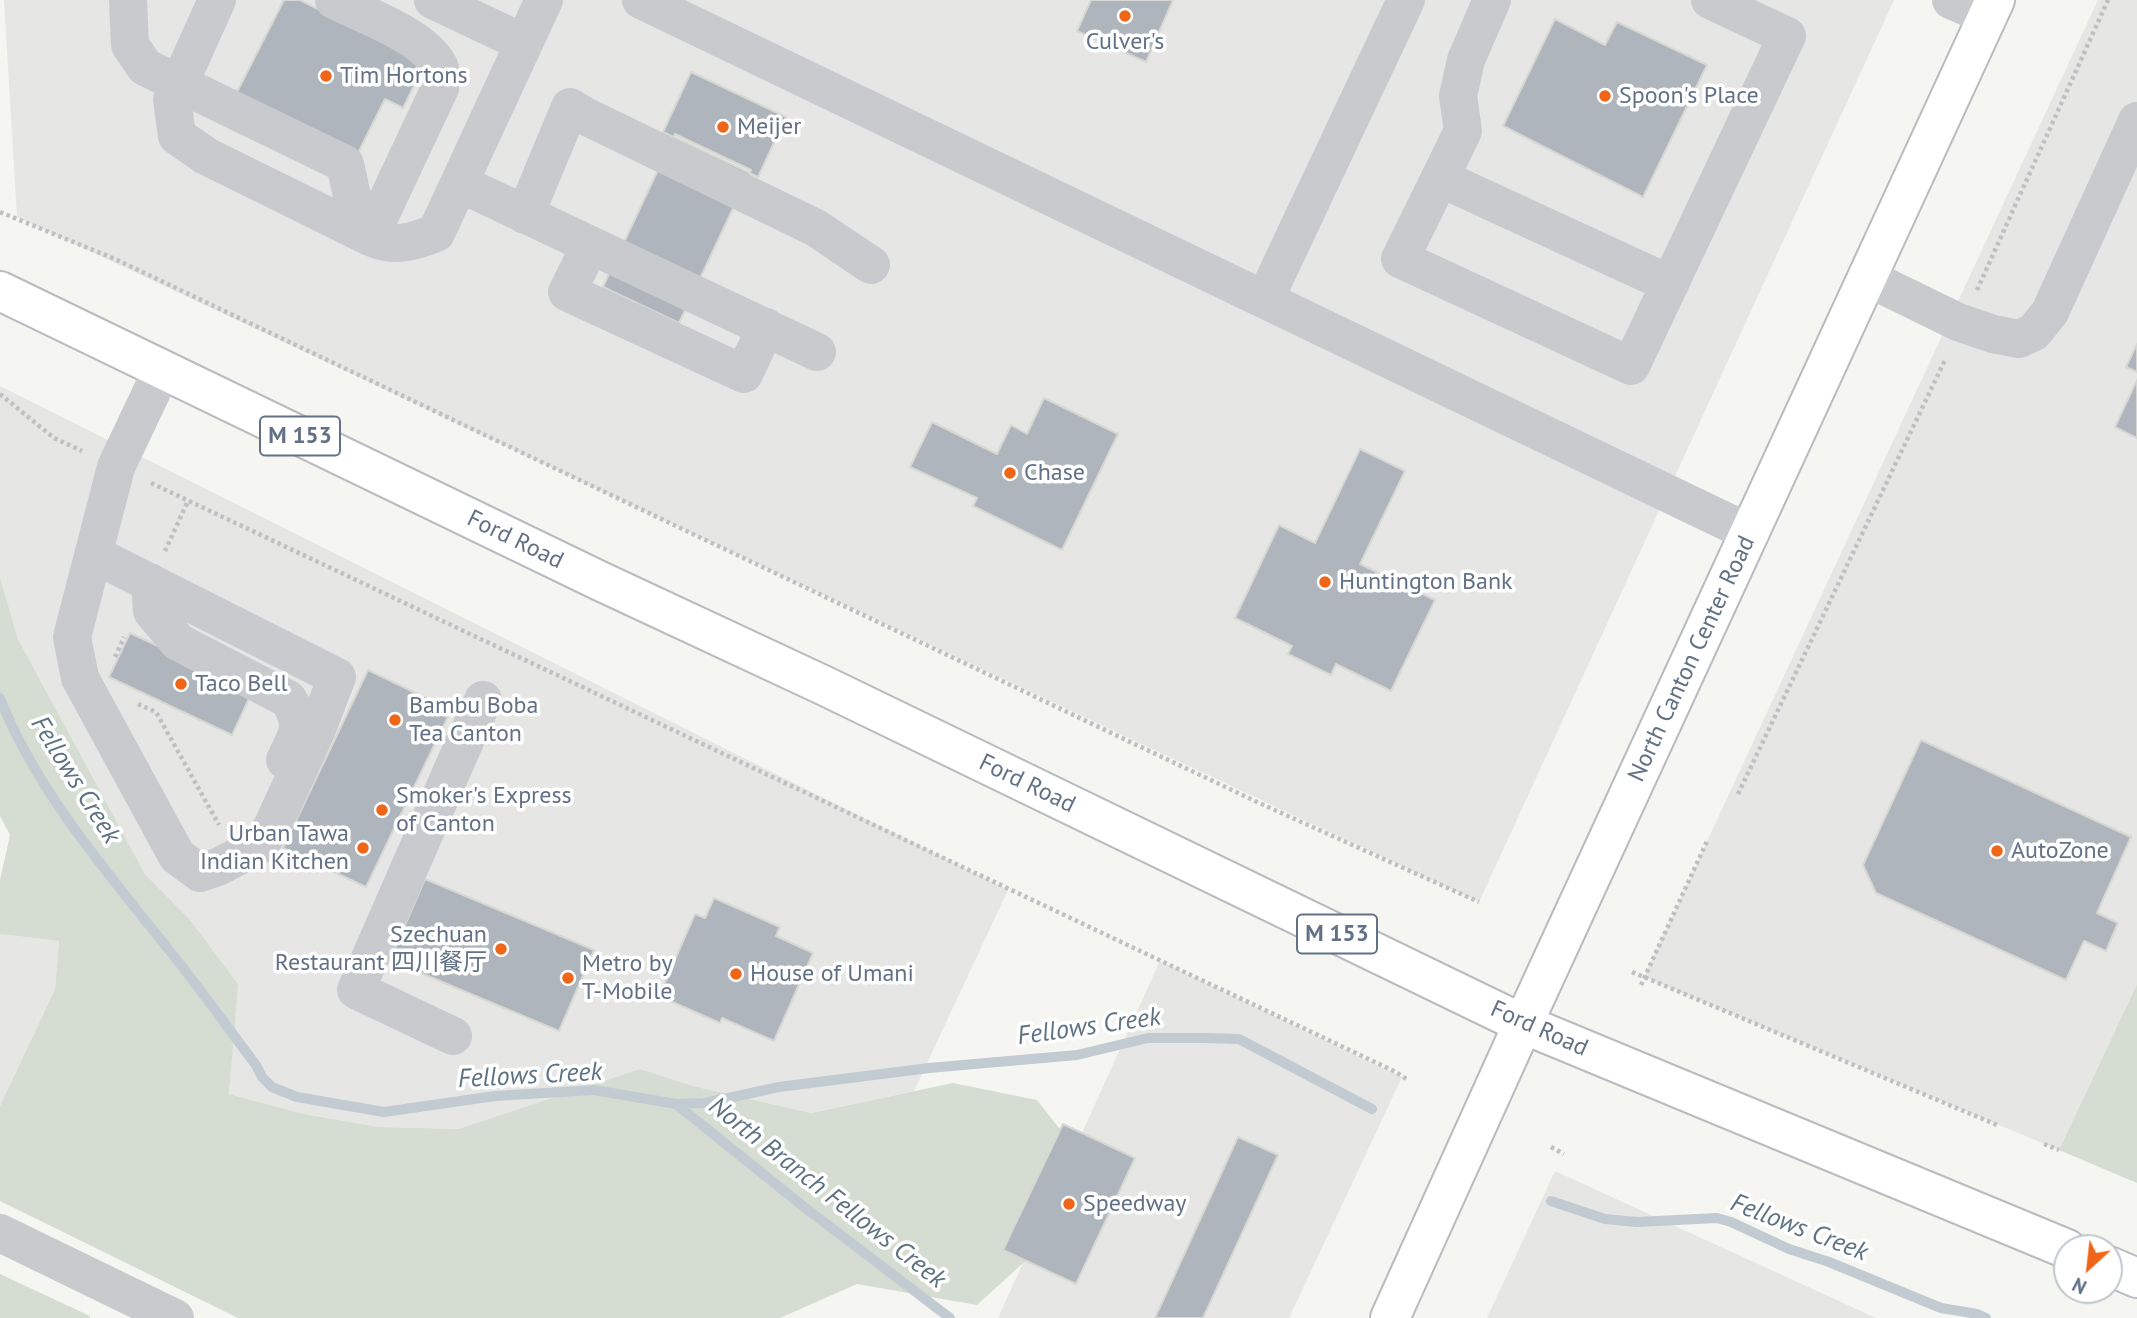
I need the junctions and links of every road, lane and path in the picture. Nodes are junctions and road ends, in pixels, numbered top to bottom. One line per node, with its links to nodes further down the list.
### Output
1 (128, 0): 14 (lane)
2 (218, 0): 14 (lane)
3 (334, 0): 21 (lane)
4 (433, 0): 13 (lane)
5 (544, 0): 13 (lane)
6 (641, 0): 28 (lane)
7 (1406, 0): 28 (lane)
8 (1492, 0): 17 (lane)
9 (1710, 0): 25 (lane)
10 (1951, 0): 12 (lane)
11 (2108, 0): 27 (path)
12 (1992, 8): 24 (main road, North Canton Center Road)
13 (524, 43): 18 (lane)
14 (180, 83): 21 (lane); 21 (lane)
15 (2137, 121): 16 (lane)
16 (2128, 164): 24 (lane)
17 (1440, 178): 25 (lane); 25 (lane)
18 (459, 183): 20 (lane); 21 (lane)
19 (0, 212): 49 (path)
20 (525, 215): 22 (lane); 23 (lane)
21 (365, 235)
22 (590, 246): 29 (lane); 29 (lane)
23 (871, 265)
24 (1867, 278): 37 (main road, North Canton Center Road)
25 (1670, 284)
26 (0, 291): 32 (main road, Ford Road / M 153)
27 (1975, 293)
28 (1265, 299): 37 (lane)
29 (766, 327): 30 (lane)
30 (817, 352)
31 (1946, 358): 45 (path)
32 (162, 370): 39 (lane); 53 (main road, Ford Road / M 153)
33 (0, 394): 34 (path)
34 (91, 456)
35 (151, 483): 36 (path)
36 (188, 501): 38 (path); 55 (path)
37 (1750, 533): 53 (main road, North Canton Center Road)
38 (171, 538)
39 (95, 555): 40 (lane); 48 (lane)
40 (150, 582): 47 (lane); 48 (lane)
41 (127, 630): 42 (path)
42 (110, 667)
43 (129, 700): 47 (path)
44 (482, 700): 54 (lane)
45 (1738, 794)
46 (1708, 839): 51 (path)
47 (228, 841): 48 (lane)
48 (177, 856)
49 (1479, 902)
50 (1632, 972): 51 (path)
51 (1644, 977): 52 (path); 56 (path)
52 (1641, 985)
53 (1523, 1024): 62 (main road, Ford Road / M 153); 64 (main road, North Canton Center Road)
54 (453, 1036)
55 (1408, 1080)
56 (1997, 1125)
57 (2044, 1144): 59 (path)
58 (1551, 1147): 60 (path)
59 (2059, 1150)
60 (1564, 1154)
61 (0, 1233): 63 (lane)
62 (2053, 1243)
63 (175, 1318)
64 (1390, 1318)

